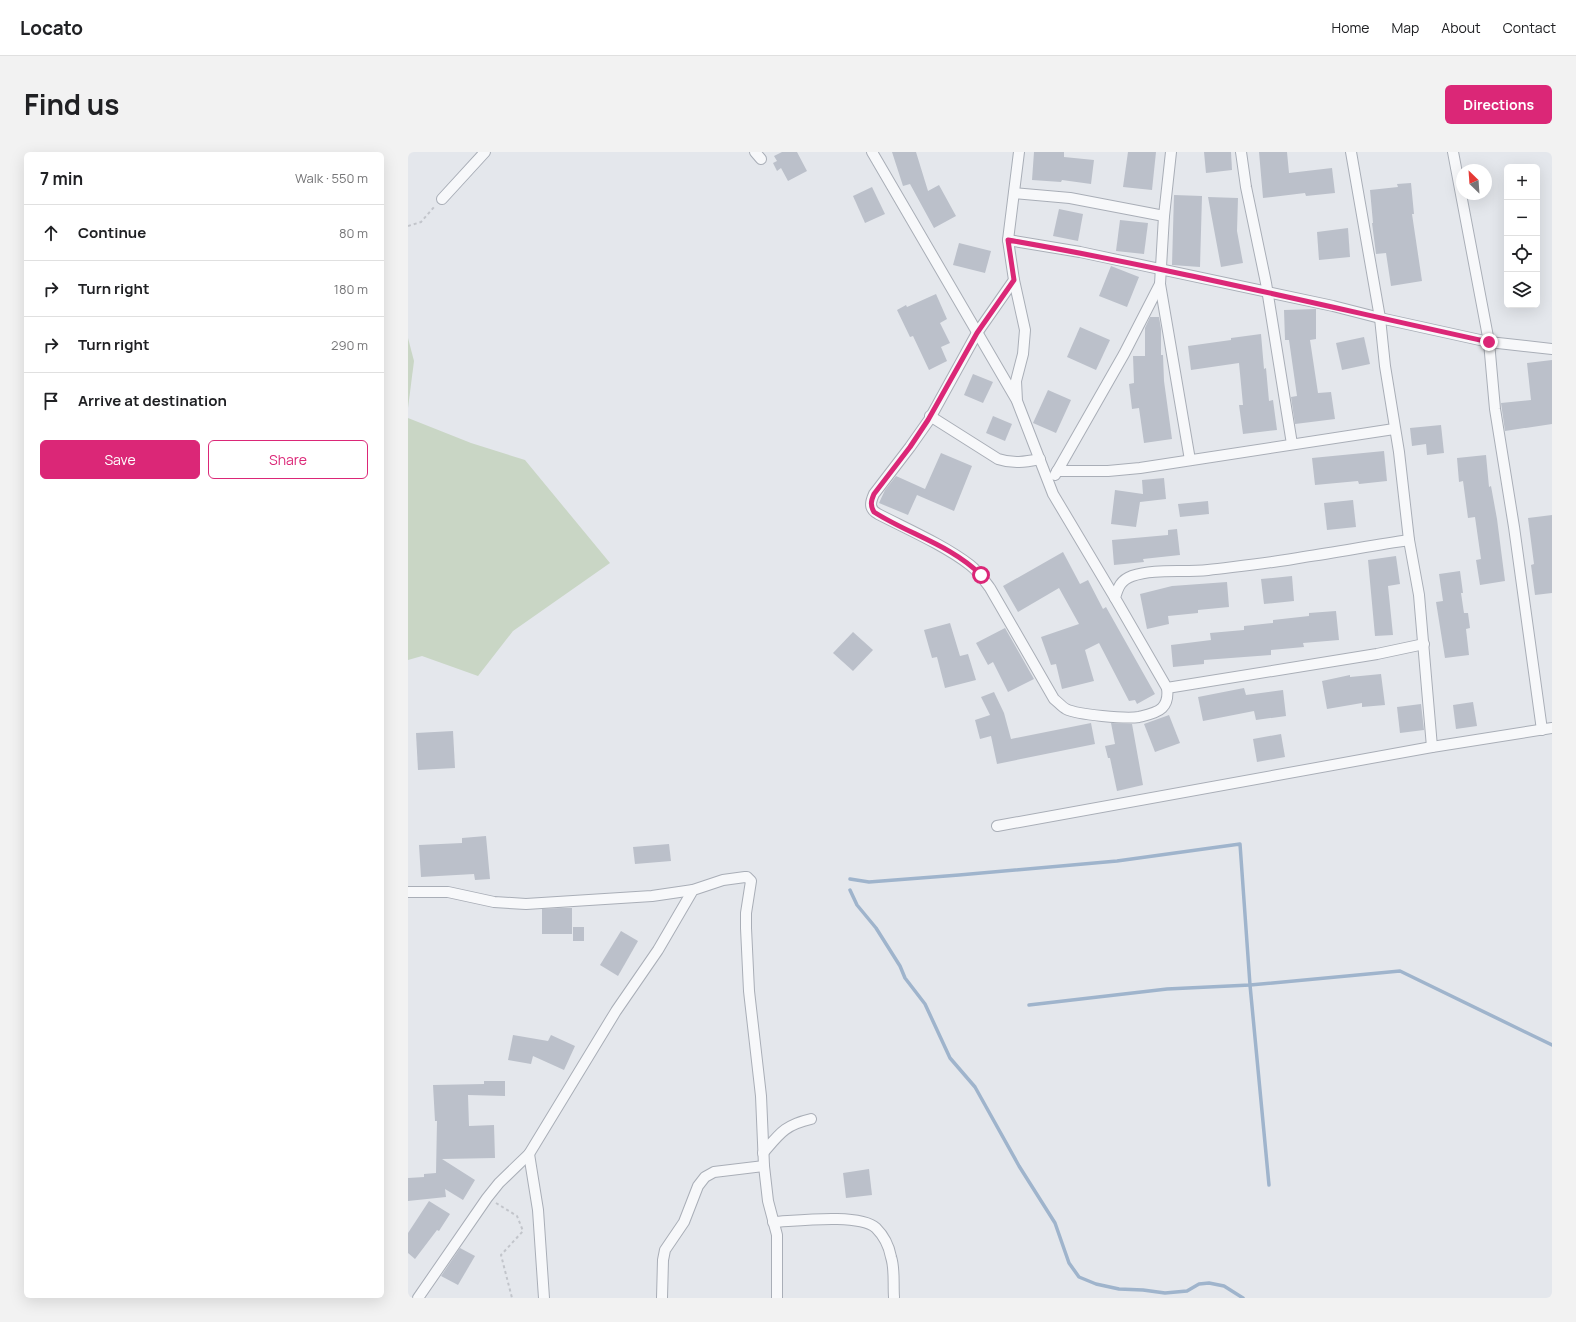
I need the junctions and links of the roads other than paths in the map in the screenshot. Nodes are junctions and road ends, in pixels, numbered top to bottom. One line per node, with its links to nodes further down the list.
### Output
1 (485, 152): 9 (street)
2 (872, 152): 17 (street)
3 (1019, 152): 8 (street)
4 (1171, 152): 10 (street)
5 (1241, 152): 15 (street)
6 (1351, 152): 16 (street)
7 (1454, 152): 18 (street)
8 (1014, 193): 10 (street); 11 (street)
9 (442, 199)
10 (1164, 216): 12 (street)
11 (1008, 240): 12 (street); 13 (street)
12 (1162, 270): 14 (street); 15 (street)
13 (1014, 280): 17 (street); 20 (street)
14 (1160, 284): 25 (street); 26 (street)
15 (1268, 293): 16 (street); 23 (street)
16 (1380, 318): 18 (street); 22 (street)
17 (977, 333): 20 (street); 21 (street)
18 (1489, 342): 19 (street); 32 (street)
19 (1552, 349)
20 (1017, 401): 24 (street)
21 (930, 416): 24 (street); 31 (street)
22 (1394, 429): 23 (street); 28 (street)
23 (1292, 444): 25 (street)
24 (1040, 459): 27 (street)
25 (1190, 460): 26 (street)
26 (1057, 471): 27 (street)
27 (1050, 485): 29 (street)
28 (1409, 540): 29 (street); 30 (street)
29 (1115, 598): 31 (street)
30 (1424, 644): 31 (street); 33 (street)
31 (1167, 688)
32 (1547, 729): 33 (street)
33 (1432, 747): 34 (street)
34 (997, 826)
35 (693, 890): 36 (street); 38 (street); 39 (street)
36 (408, 892)
37 (811, 1119): 38 (street)
38 (763, 1153): 40 (street)
39 (529, 1154): 43 (street); 44 (street)
40 (764, 1166): 41 (street); 45 (street)
41 (773, 1222): 42 (street); 46 (street)
42 (894, 1297)
43 (418, 1298)
44 (544, 1298)
45 (662, 1298)
46 (777, 1298)

